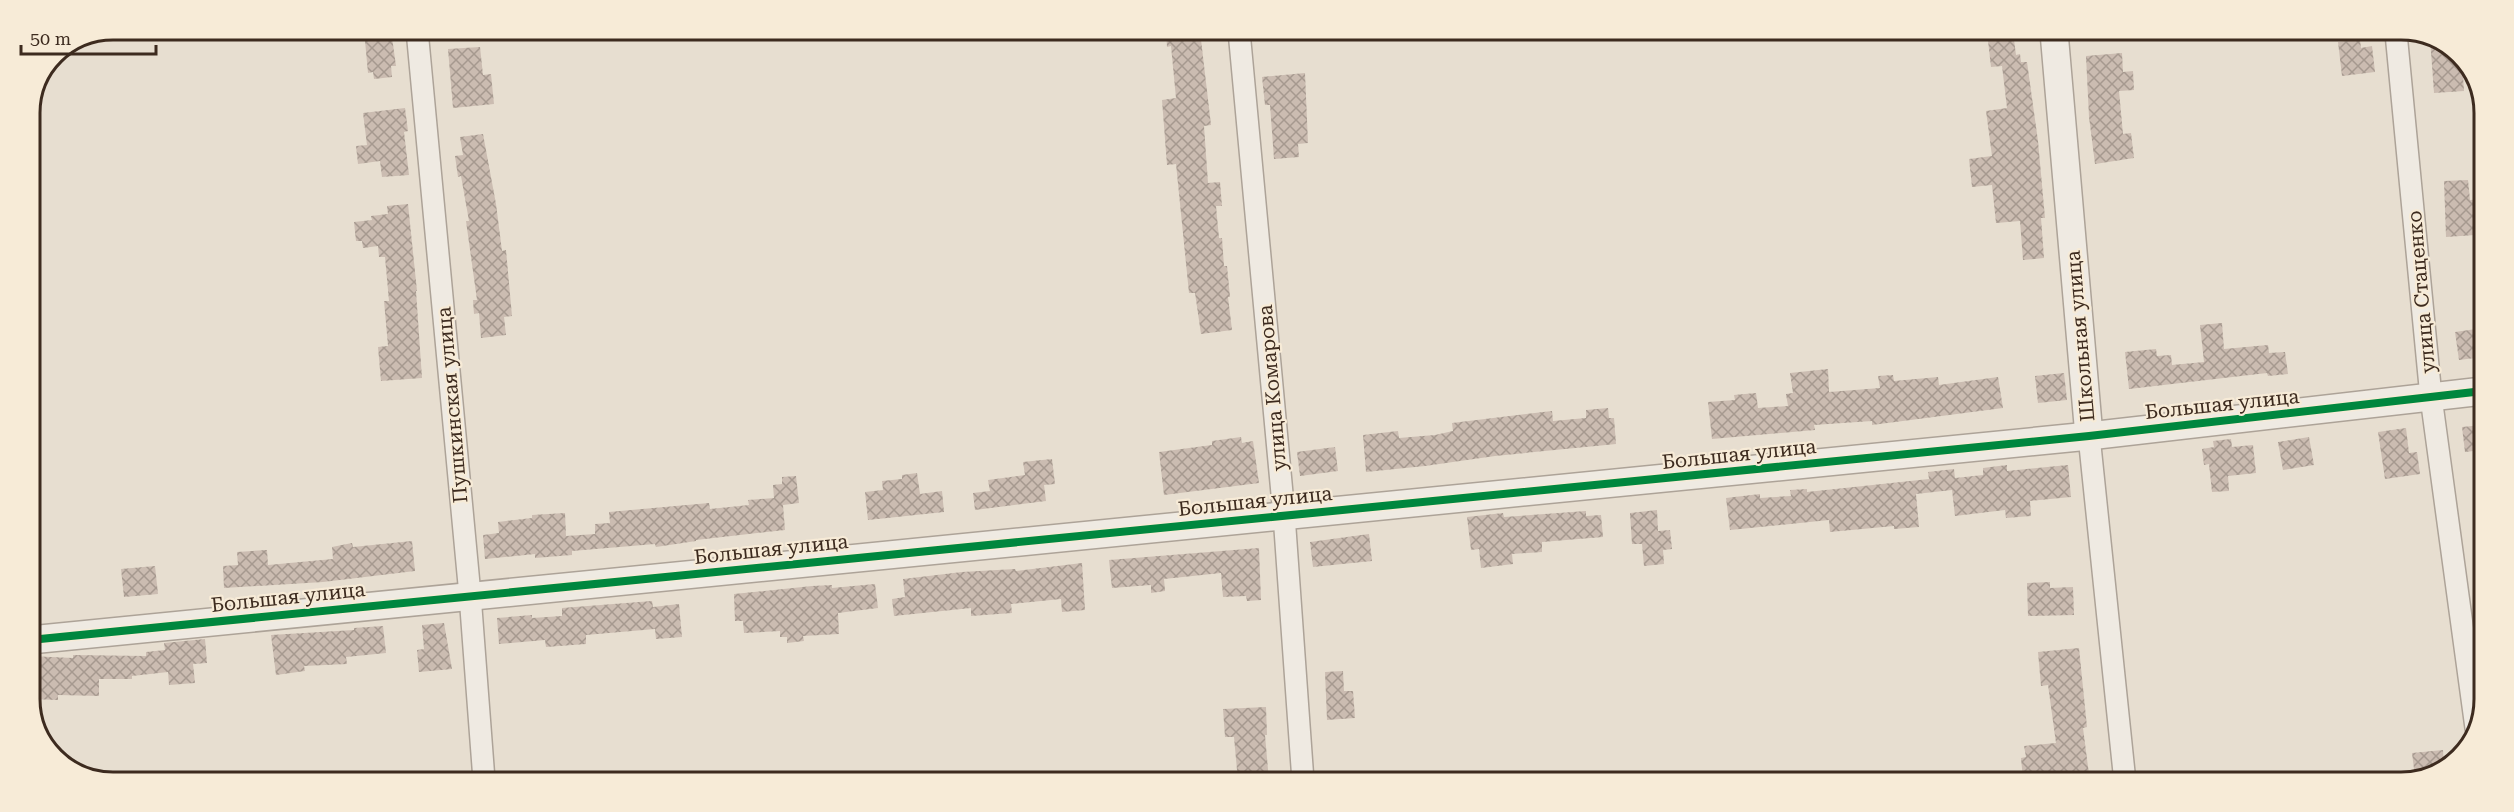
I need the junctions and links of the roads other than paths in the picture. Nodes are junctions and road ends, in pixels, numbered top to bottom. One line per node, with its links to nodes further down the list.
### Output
1 (418, 41): 9 (street, Пушкинская улица)
2 (1240, 41): 8 (street, улица Комарова)
3 (2055, 41): 7 (street, Школьная улица)
4 (2397, 41): 6 (street, улица Стаценко)
5 (2473, 392): 6 (street, Большая улица)
6 (2431, 397): 7 (street, Большая улица); 11 (street, улица Стаценко)
7 (2089, 435): 8 (street, Большая улица); 14 (street, Школьная улица)
8 (1284, 515): 9 (street, Большая улица); 13 (street, улица Комарова)
9 (470, 595): 10 (street, Большая улица); 12 (street, Пушкинская улица)
10 (41, 639)
11 (2473, 707)
12 (483, 772)
13 (1302, 772)
14 (2124, 772)

